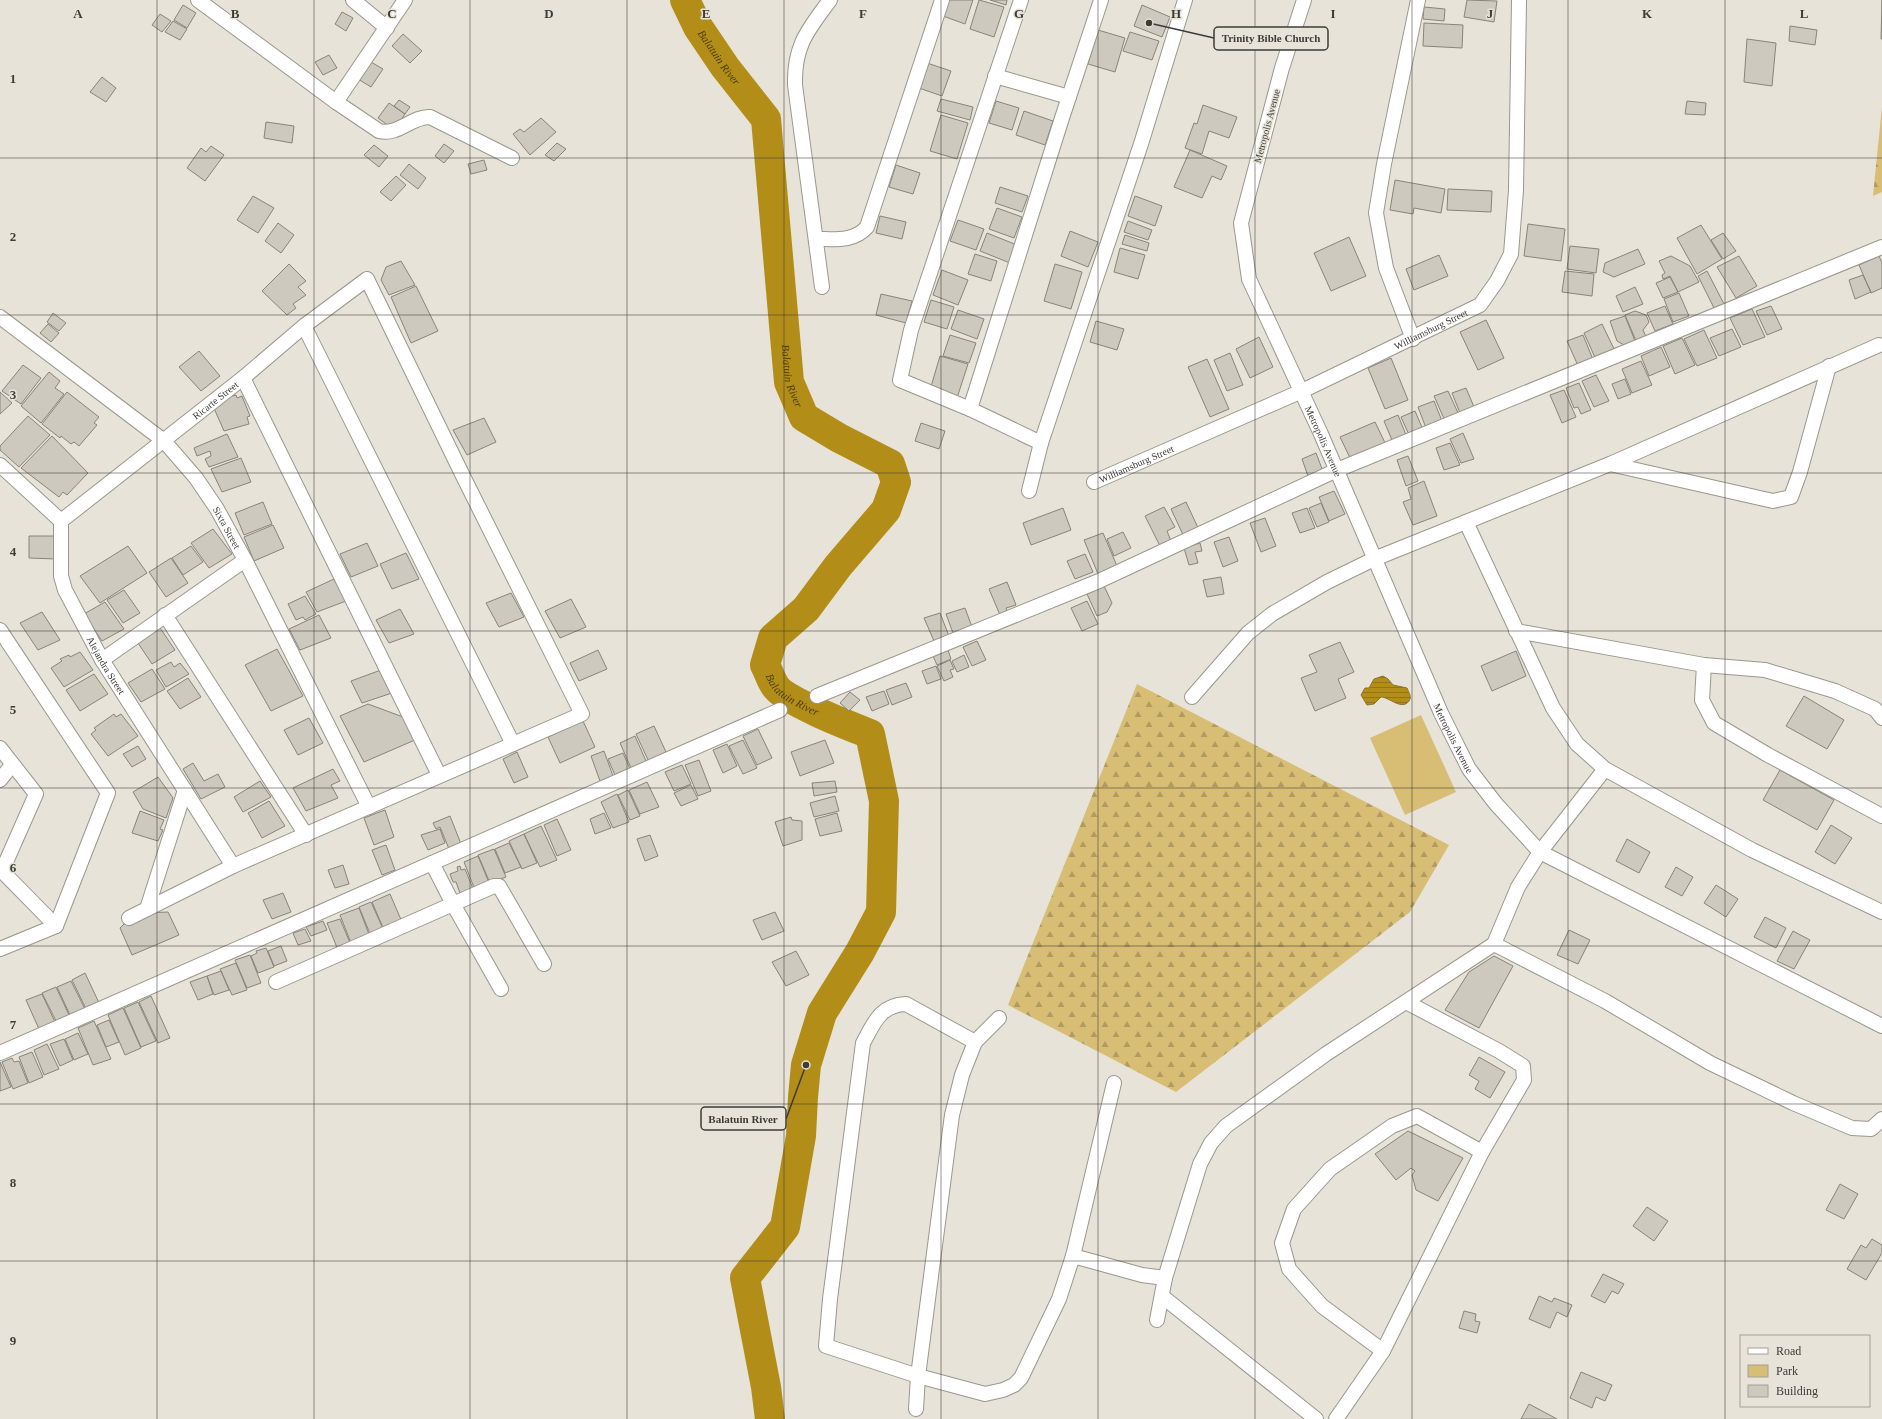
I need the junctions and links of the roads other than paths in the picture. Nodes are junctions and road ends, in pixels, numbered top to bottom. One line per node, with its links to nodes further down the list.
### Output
1 (198, 0): 15 (street)
2 (353, 0): 12 (street)
3 (405, 0): 12 (street)
4 (830, 0): 17 (street)
5 (942, 0): 17 (street)
6 (1021, 0): 13 (street)
7 (1101, 0): 14 (street)
8 (1185, 0): 29 (street)
9 (1304, 0): 26 (street, Metropolis Avenue)
10 (1418, 0): 22 (street)
11 (1519, 0): 22 (street, Williamsburg Street)
12 (387, 28): 15 (street)
13 (995, 76): 14 (street); 27 (street)
14 (1069, 96): 27 (street)
15 (336, 102): 16 (street)
16 (512, 158)
17 (817, 240): 19 (street)
18 (1882, 247): 32 (street)
19 (822, 287)
20 (0, 317): 28 (street, Sixta Street)
21 (304, 326): 25 (street, Ricarte Street); 48 (street); 48 (street, Ricarte Street)
22 (1413, 339): 26 (street, Williamsburg Street)
23 (1879, 345): 24 (street)
24 (1829, 366): 31 (street); 31 (street)
25 (243, 378): 28 (street, Ricarte Street); 52 (street)
26 (1302, 392): 32 (street, Metropolis Avenue); 33 (street, Williamsburg Street)
27 (970, 409): 29 (street)
28 (164, 441): 35 (street, Ricarte Street); 38 (street, Sixta Street)
29 (1041, 443): 34 (street)
30 (0, 464): 35 (street)
31 (1610, 464): 36 (street)
32 (1337, 470): 37 (street, Metropolis Avenue); 44 (street)
33 (1094, 482)
34 (1029, 491)
35 (61, 520): 42 (street, Alejandra Street)
36 (1466, 522): 37 (street); 41 (street)
37 (1374, 559): 45 (street); 58 (street, Metropolis Avenue)
38 (245, 560): 39 (street); 55 (street, Sixta Street)
39 (165, 615): 42 (street); 57 (street)
40 (0, 630): 66 (street)
41 (1516, 632): 43 (street); 51 (street)
42 (102, 660): 54 (street, Alejandra Street)
43 (1704, 665): 47 (street); 56 (street)
44 (817, 696)
45 (1192, 697)
46 (780, 710): 59 (street)
47 (1882, 718)
48 (513, 744): 52 (street)
49 (0, 748): 50 (street)
50 (12, 764): 53 (street); 61 (street)
51 (1605, 769): 58 (street); 64 (street)
52 (439, 775): 55 (street)
53 (0, 780)
54 (185, 790): 60 (street, Alejandra Street); 63 (street)
55 (369, 807): 57 (street)
56 (1882, 816)
57 (306, 835): 60 (street)
58 (1540, 852): 67 (street); 74 (street)
59 (432, 864): 62 (street); 76 (street)
60 (233, 866): 63 (street)
61 (1, 871): 66 (street)
62 (453, 904): 69 (street); 70 (street); 71 (street)
63 (147, 909): 65 (street)
64 (1882, 912)
65 (129, 918)
66 (56, 926): 68 (street)
67 (1494, 944): 72 (street); 78 (street)
68 (0, 949)
69 (544, 964)
70 (276, 982)
71 (501, 989)
72 (1406, 1002): 79 (street); 81 (street)
73 (999, 1018): 75 (street)
74 (1882, 1026)
75 (975, 1042): 85 (street); 85 (street)
76 (0, 1053)
77 (1114, 1083): 80 (street)
78 (1882, 1119)
79 (1482, 1152): 84 (street); 84 (street)
80 (1073, 1256): 81 (street); 85 (street)
81 (1165, 1278): 82 (street)
82 (1163, 1297): 83 (street); 87 (street)
83 (1157, 1320)
84 (1383, 1351): 88 (street)
85 (918, 1376): 86 (street)
86 (916, 1409)
87 (1316, 1419)
88 (1336, 1419)

